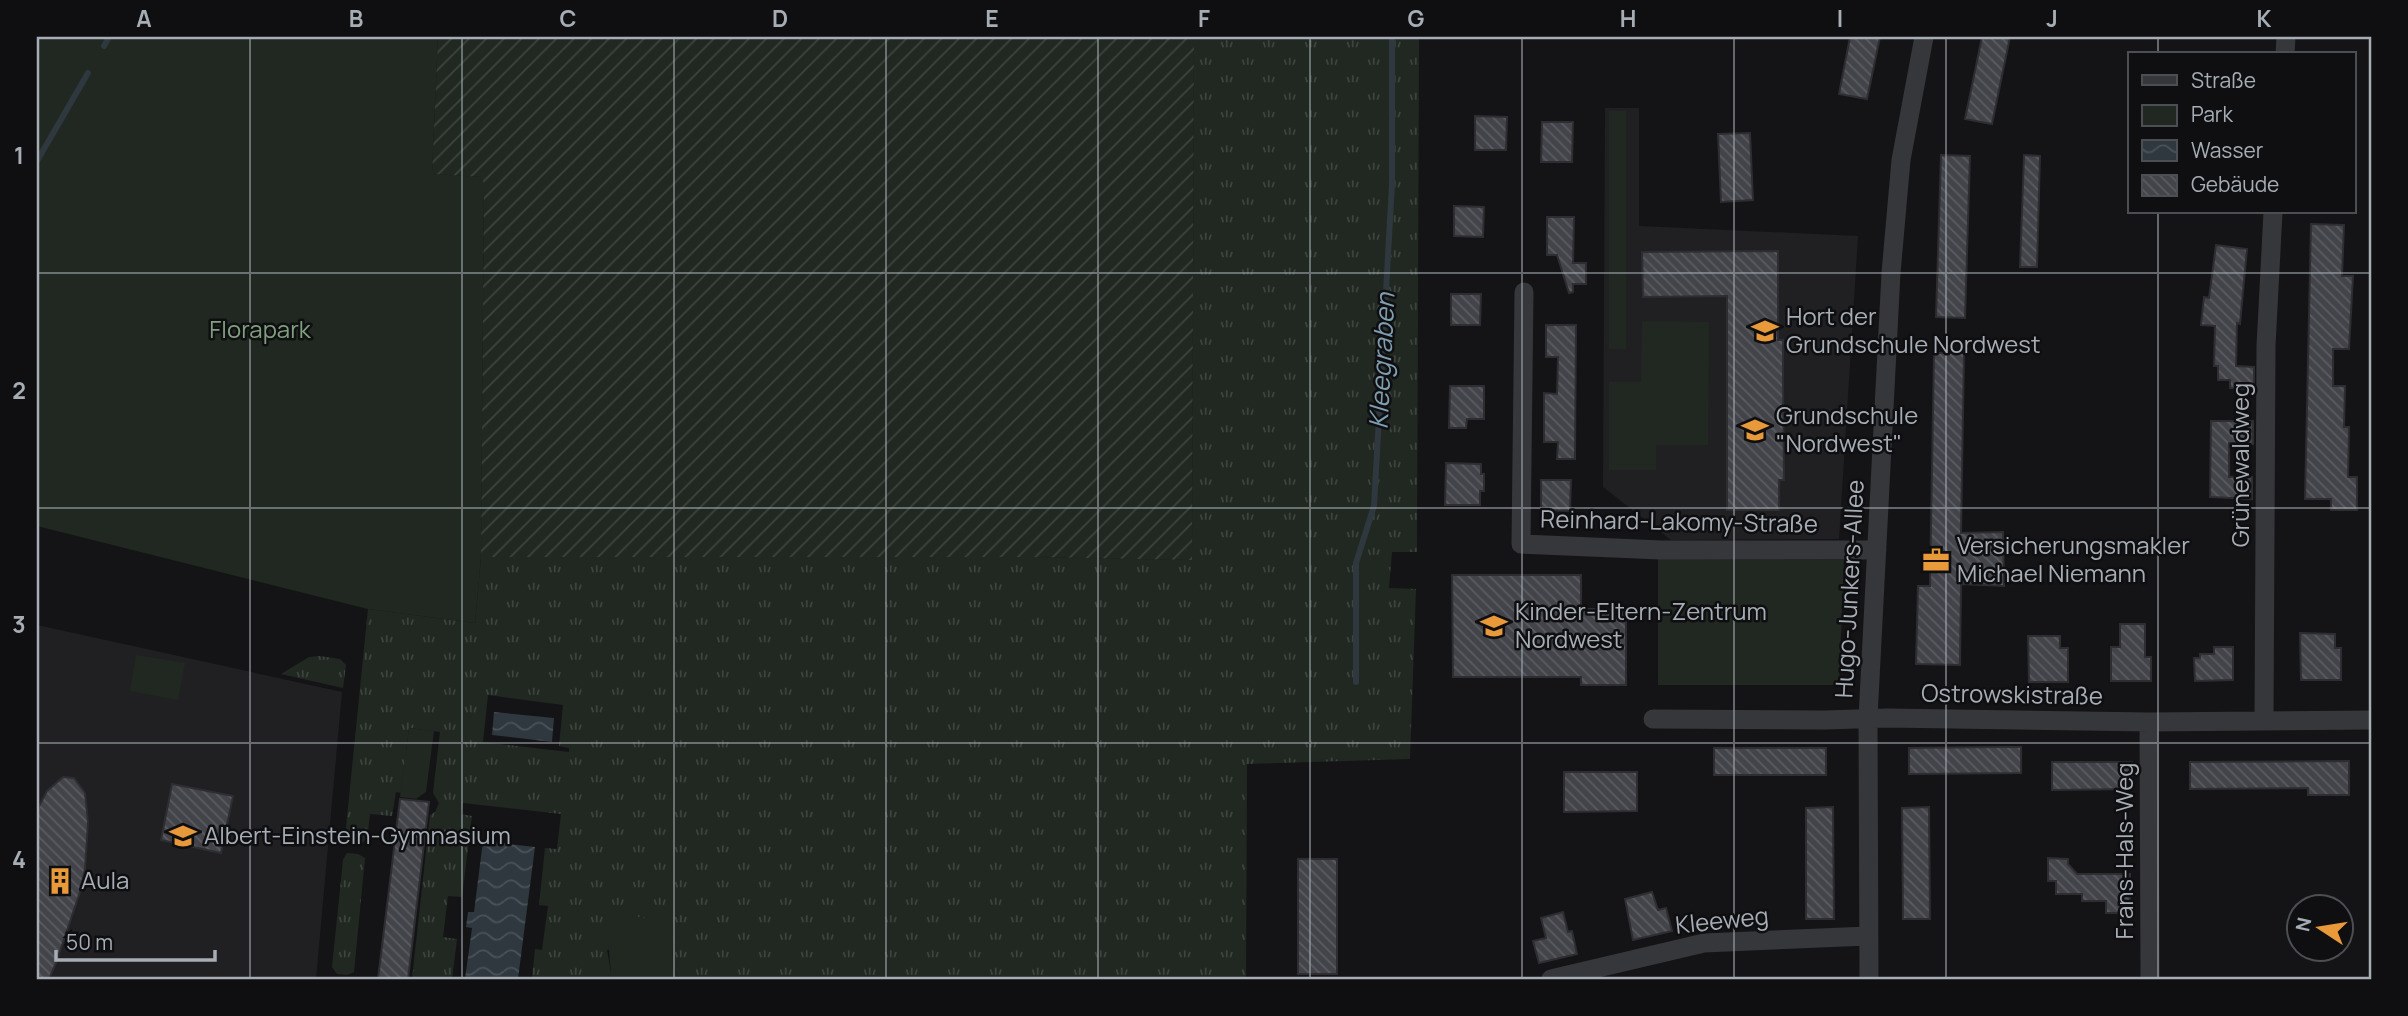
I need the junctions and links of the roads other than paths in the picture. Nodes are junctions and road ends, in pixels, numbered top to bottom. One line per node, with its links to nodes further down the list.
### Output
1 (1924, 37): 4 (street, Hugo-Junkers-Allee)
2 (2273, 214): 7 (street, Grünewaldweg)
3 (1524, 292): 4 (street, Reinhard-Lakomy-Straße)
4 (1877, 550): 5 (street, Hugo-Junkers-Allee)
5 (1868, 718): 6 (street, Ostrowskistraße); 9 (street, Ostrowskistraße); 10 (street, Hugo-Junkers-Allee)
6 (1653, 719)
7 (2264, 720): 8 (street, Ostrowskistraße); 9 (street, Ostrowskistraße)
8 (2371, 720)
9 (2149, 722): 14 (street, Frans-Hals-Weg)
10 (1868, 936): 11 (street, Kleeweg); 13 (street, Hugo-Junkers-Allee)
11 (1583, 975): 12 (street, Kleeweg)
12 (1551, 979)
13 (1869, 979)
14 (2150, 979)

